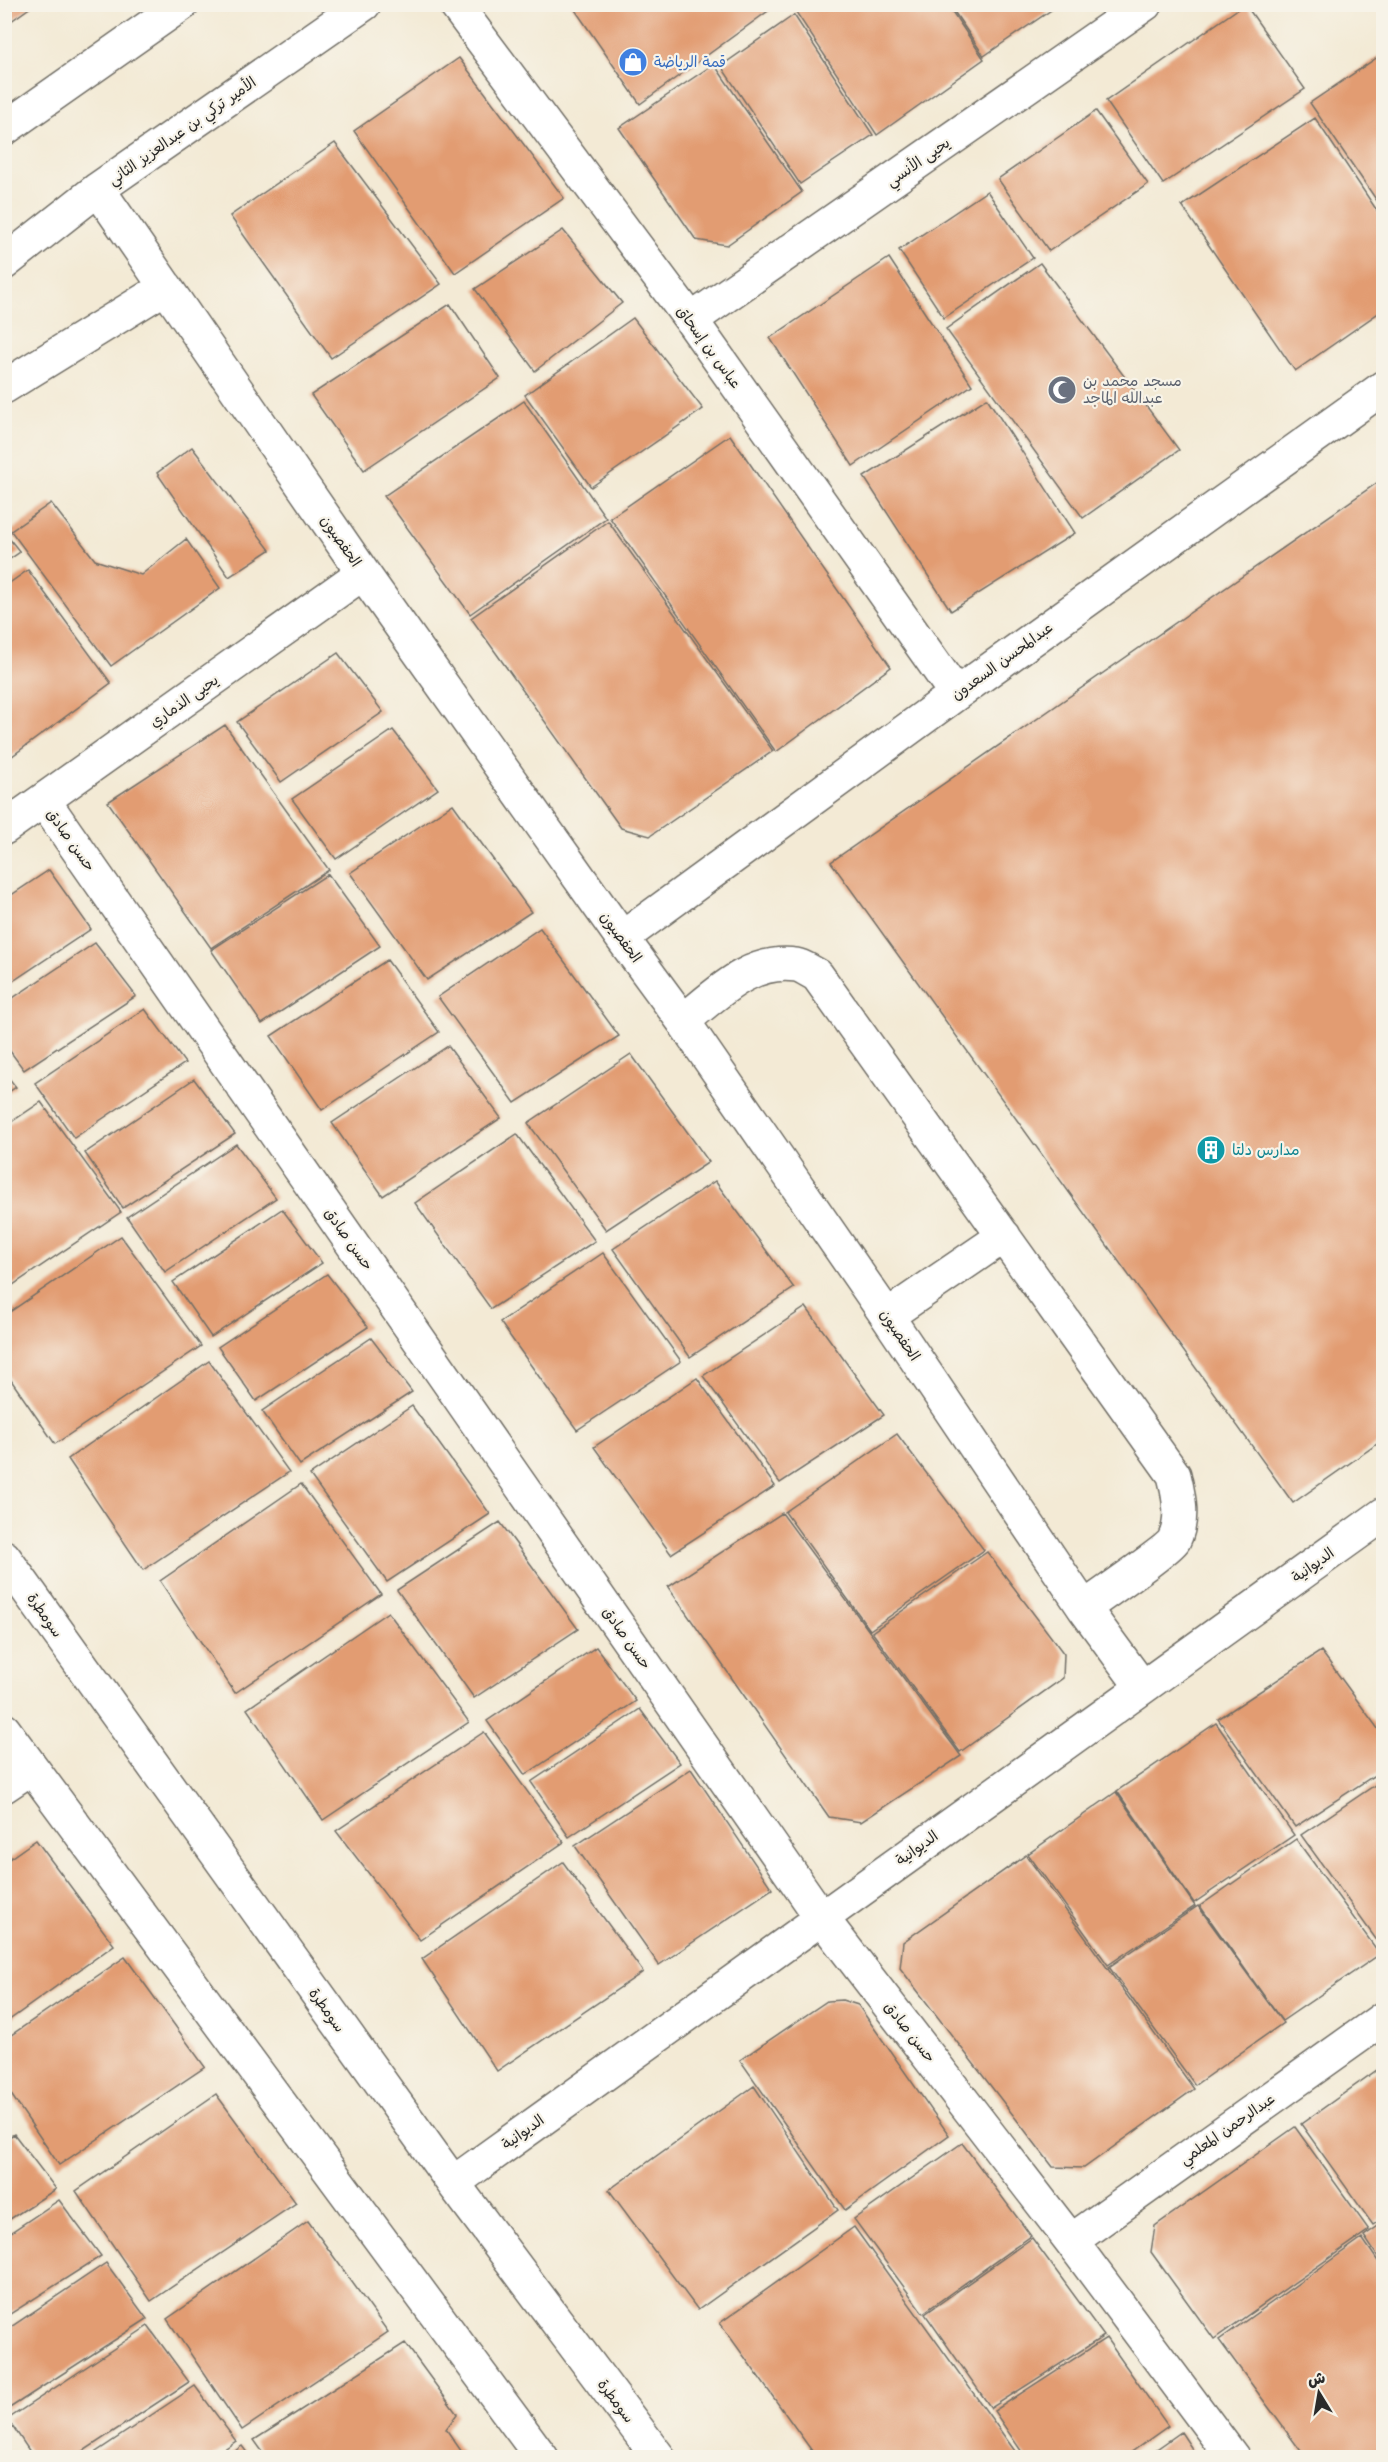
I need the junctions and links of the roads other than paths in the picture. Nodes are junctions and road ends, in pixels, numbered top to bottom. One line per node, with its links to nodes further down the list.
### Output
1 (182, 4): 5 (street)
2 (364, 4): 6 (street, الأمير تركي بن عبدالعزيز الثاني)
3 (455, 4): 9 (street, عباس بن إسحاق)
4 (1145, 4): 9 (street, يحيى الأنسي)
5 (4, 129)
6 (98, 189): 7 (street, الأمير تركي بن عبدالعزيز الثاني); 8 (street, الحفصيون)
7 (4, 263)
8 (166, 287): 10 (street); 12 (street, الحفصيون)
9 (691, 320): 13 (street, عباس بن إسحاق)
10 (4, 387)
11 (1383, 387): 13 (street, عبدالمحسن السعدون)
12 (363, 573): 14 (street, يحيى الذماري); 16 (street, الحفصيون)
13 (956, 694): 16 (street, عبدالمحسن السعدون)
14 (44, 801): 15 (street, يحيى الذماري); 26 (street, حسن صادق)
15 (4, 828)
16 (622, 938): 17 (street, الحفصيون)
17 (683, 1021): 18 (street); 19 (street, الحفصيون)
18 (1004, 1236): 19 (street); 22 (street)
19 (887, 1316): 22 (street, الحفصيون)
20 (1383, 1514): 23 (street, الديوانية)
21 (4, 1557): 28 (street, سومطرة)
22 (1084, 1608): 23 (street, الحفصيون)
23 (1142, 1687): 26 (street, الديوانية)
24 (4, 1730): 25 (street)
25 (17, 1777): 30 (street)
26 (821, 1917): 28 (street, الديوانية); 29 (street, حسن صادق)
27 (1383, 2018): 29 (street, عبدالرحمن المعلمي)
28 (453, 2183): 31 (street, سومطرة)
29 (1071, 2241): 32 (street, حسن صادق)
30 (542, 2457)
31 (658, 2457)
32 (1233, 2457)

